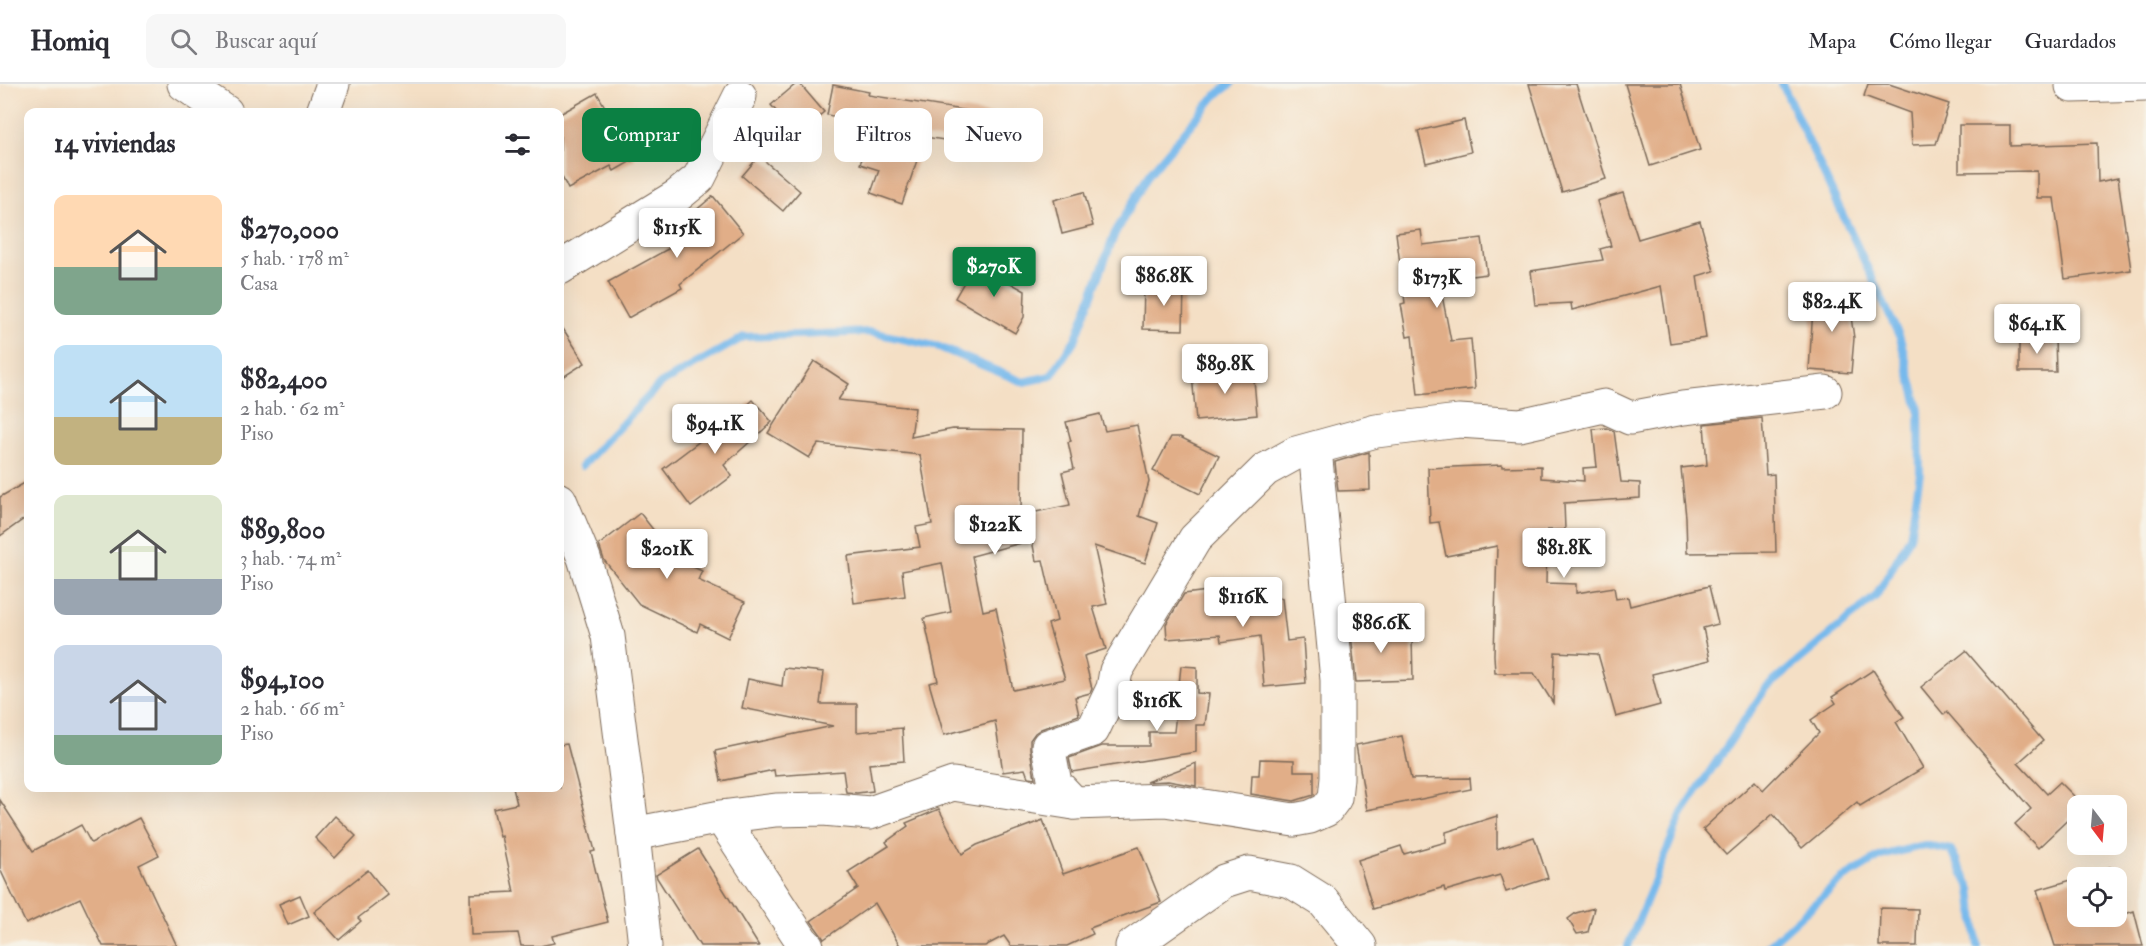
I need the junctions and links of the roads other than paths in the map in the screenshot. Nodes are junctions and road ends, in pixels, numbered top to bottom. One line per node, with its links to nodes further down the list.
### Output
1 (184, 84): 6 (street)
2 (333, 84): 7 (street)
3 (2146, 84): 4 (street)
4 (2072, 86)
5 (740, 96): 8 (street)
6 (220, 108)
7 (324, 108)
8 (564, 266)
9 (1825, 392): 10 (street)
10 (1315, 449): 12 (street); 12 (street)
11 (564, 510): 14 (street)
12 (1074, 803): 13 (street)
13 (720, 817): 14 (street); 16 (street)
14 (633, 834): 15 (street)
15 (645, 946)
16 (807, 946)
17 (1132, 946): 18 (street)
18 (1360, 946)

